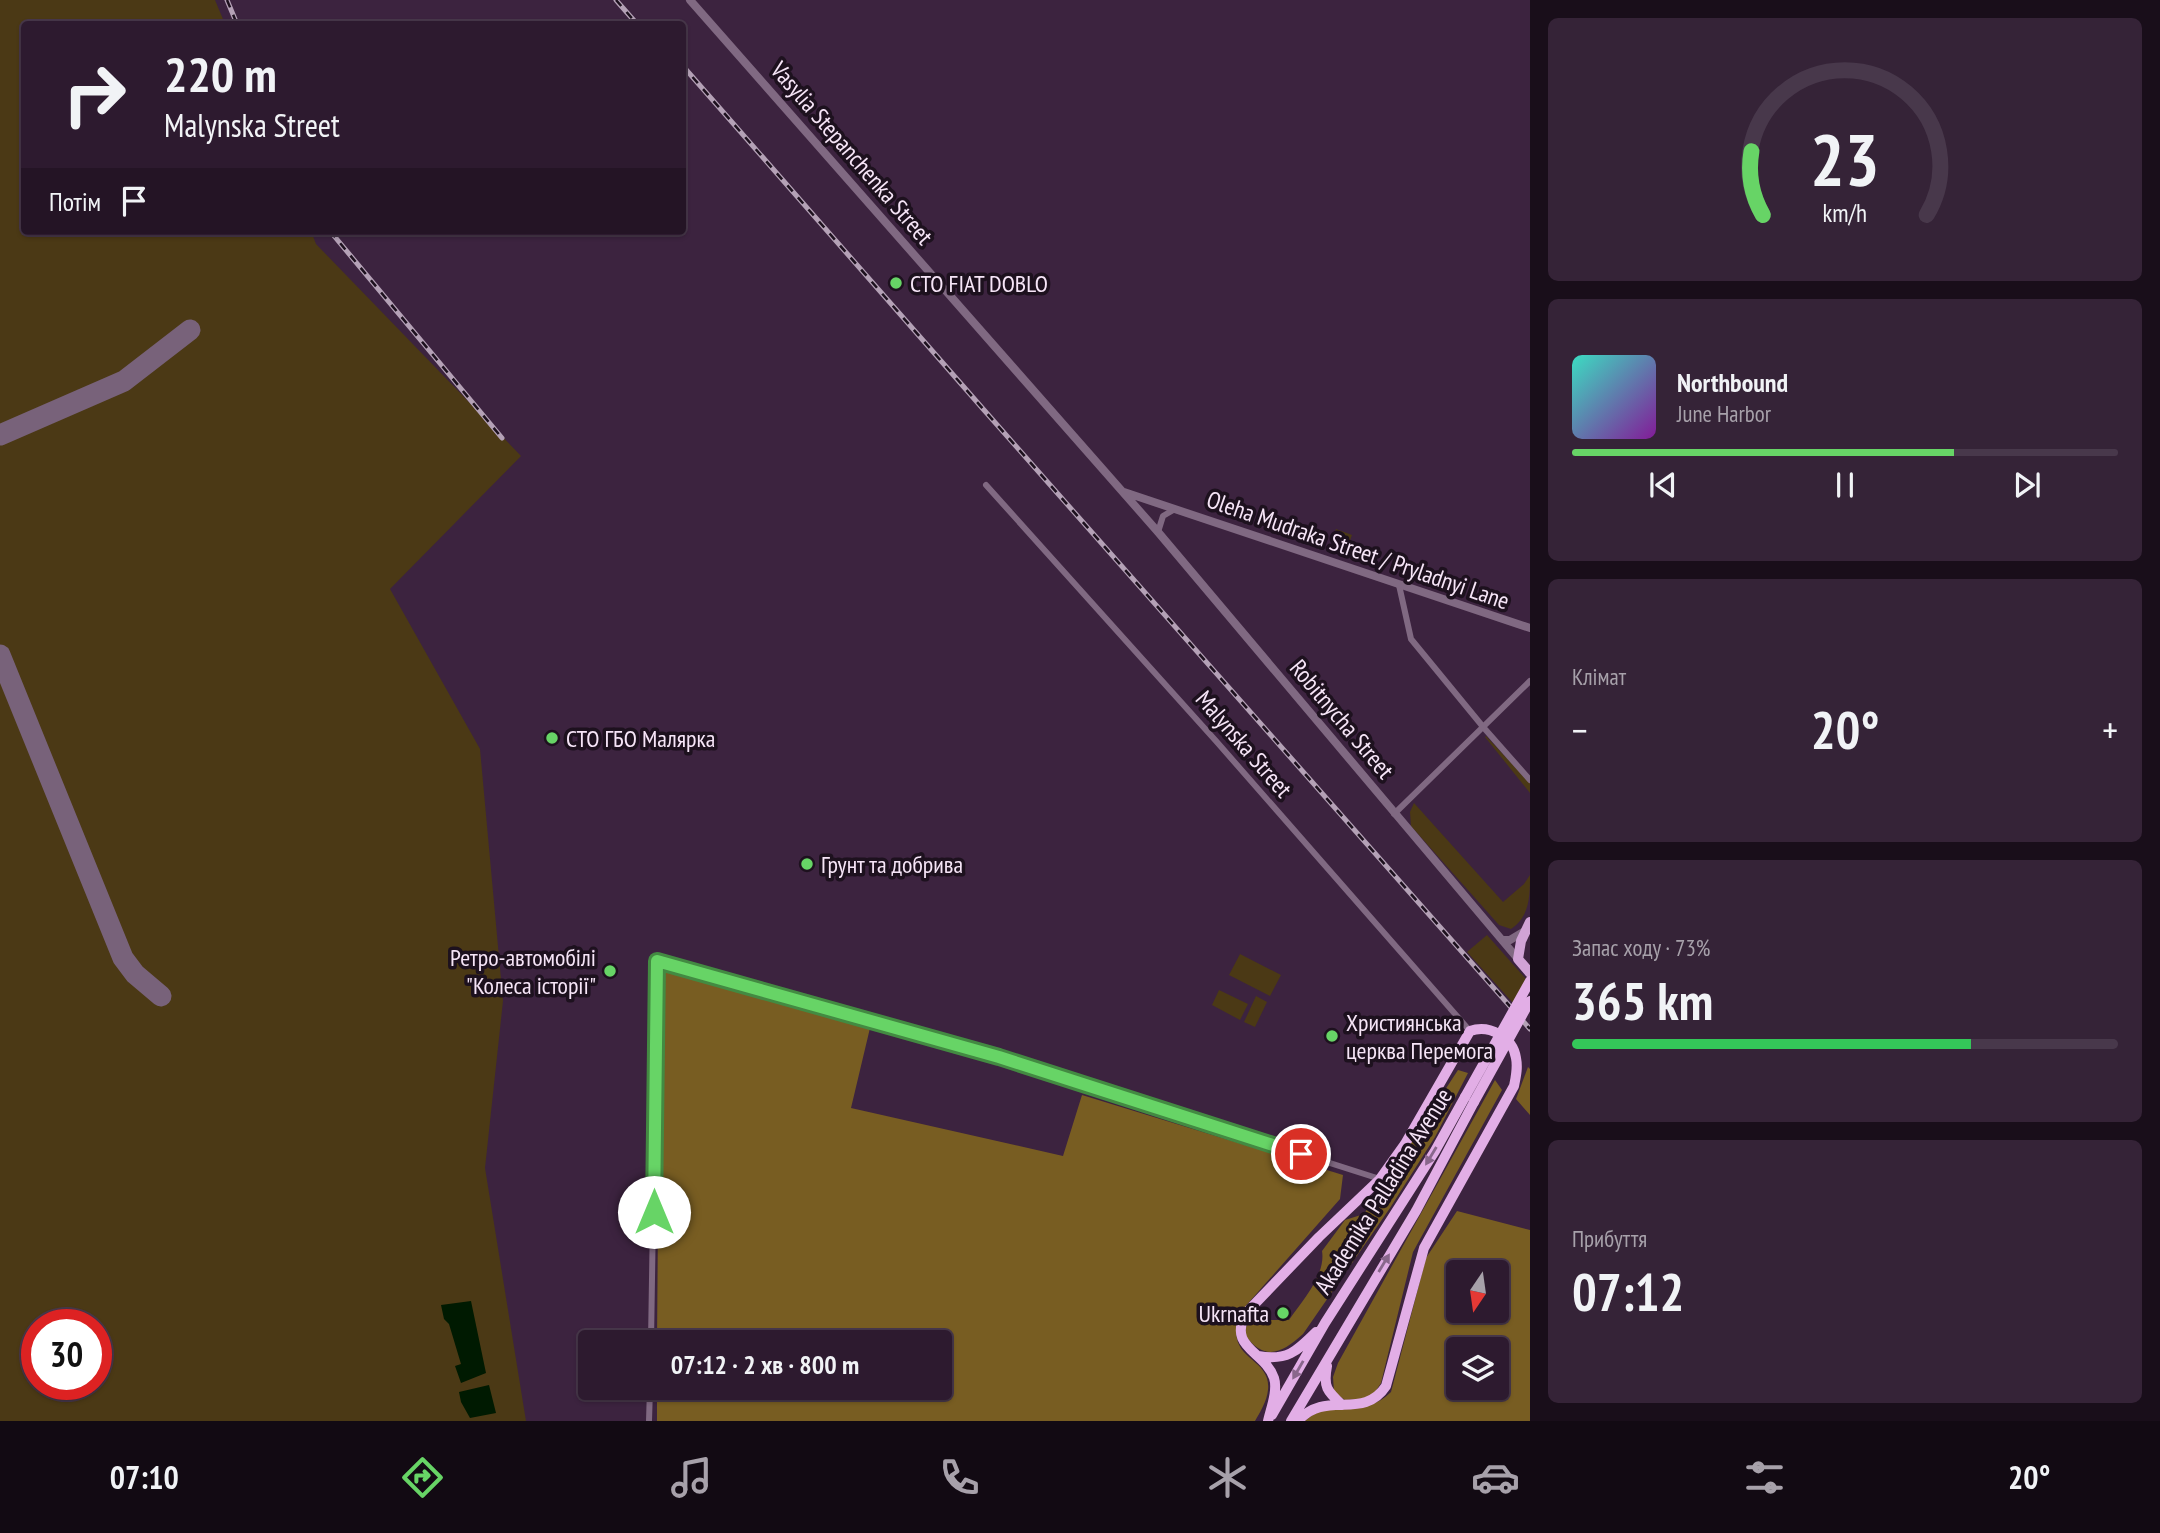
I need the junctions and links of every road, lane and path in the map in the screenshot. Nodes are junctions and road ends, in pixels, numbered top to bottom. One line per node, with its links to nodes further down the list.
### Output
1 (690, 0): 3 (street, Vasylia Stepanchenka Street)
2 (986, 485): 18 (street, Malynska Street)
3 (1121, 491): 4 (street, Oleha Mudraka Street / Pryladnyi Lane); 5 (street, Robitnycha Street)
4 (1175, 509): 5 (street); 6 (street, Oleha Mudraka Street / Pryladnyi Lane)
5 (1158, 532): 11 (street, Robitnycha Street)
6 (1399, 585): 7 (street, Oleha Mudraka Street / Pryladnyi Lane); 9 (street)
7 (1529, 628)
8 (1530, 681): 9 (street)
9 (1484, 728): 10 (street); 11 (street)
10 (1530, 780)
11 (1394, 814): 13 (street, Robitnycha Street)
12 (1527, 926): 13 (street); 14 (main road)
13 (1503, 940): 14 (street, Robitnycha Street)
14 (1518, 959): 15 (main road, Robitnycha Street)
15 (1530, 973)
16 (1530, 981): 19 (highway, Akademika Palladina Avenue, bridge)
17 (1530, 1001): 19 (highway, Akademika Palladina Avenue, bridge)
18 (1470, 1031): 20 (highway); 26 (highway)
19 (1470, 1100): 21 (highway, Akademika Palladina Avenue, one-way to 21); 23 (highway, Akademika Palladina Avenue, one-way to 19)
20 (1380, 1179): 22 (street); 24 (highway)
21 (1325, 1322): 24 (highway); 28 (highway, Akademika Palladina Avenue, one-way to 28)
22 (651, 1330)
23 (1331, 1353): 26 (highway); 29 (highway, Akademika Palladina Avenue)
24 (1258, 1356): 28 (highway)
25 (650, 1400): 27 (street)
26 (1342, 1405): 30 (highway)
27 (649, 1421)
28 (1268, 1421)
29 (1291, 1421)
30 (1298, 1421)

